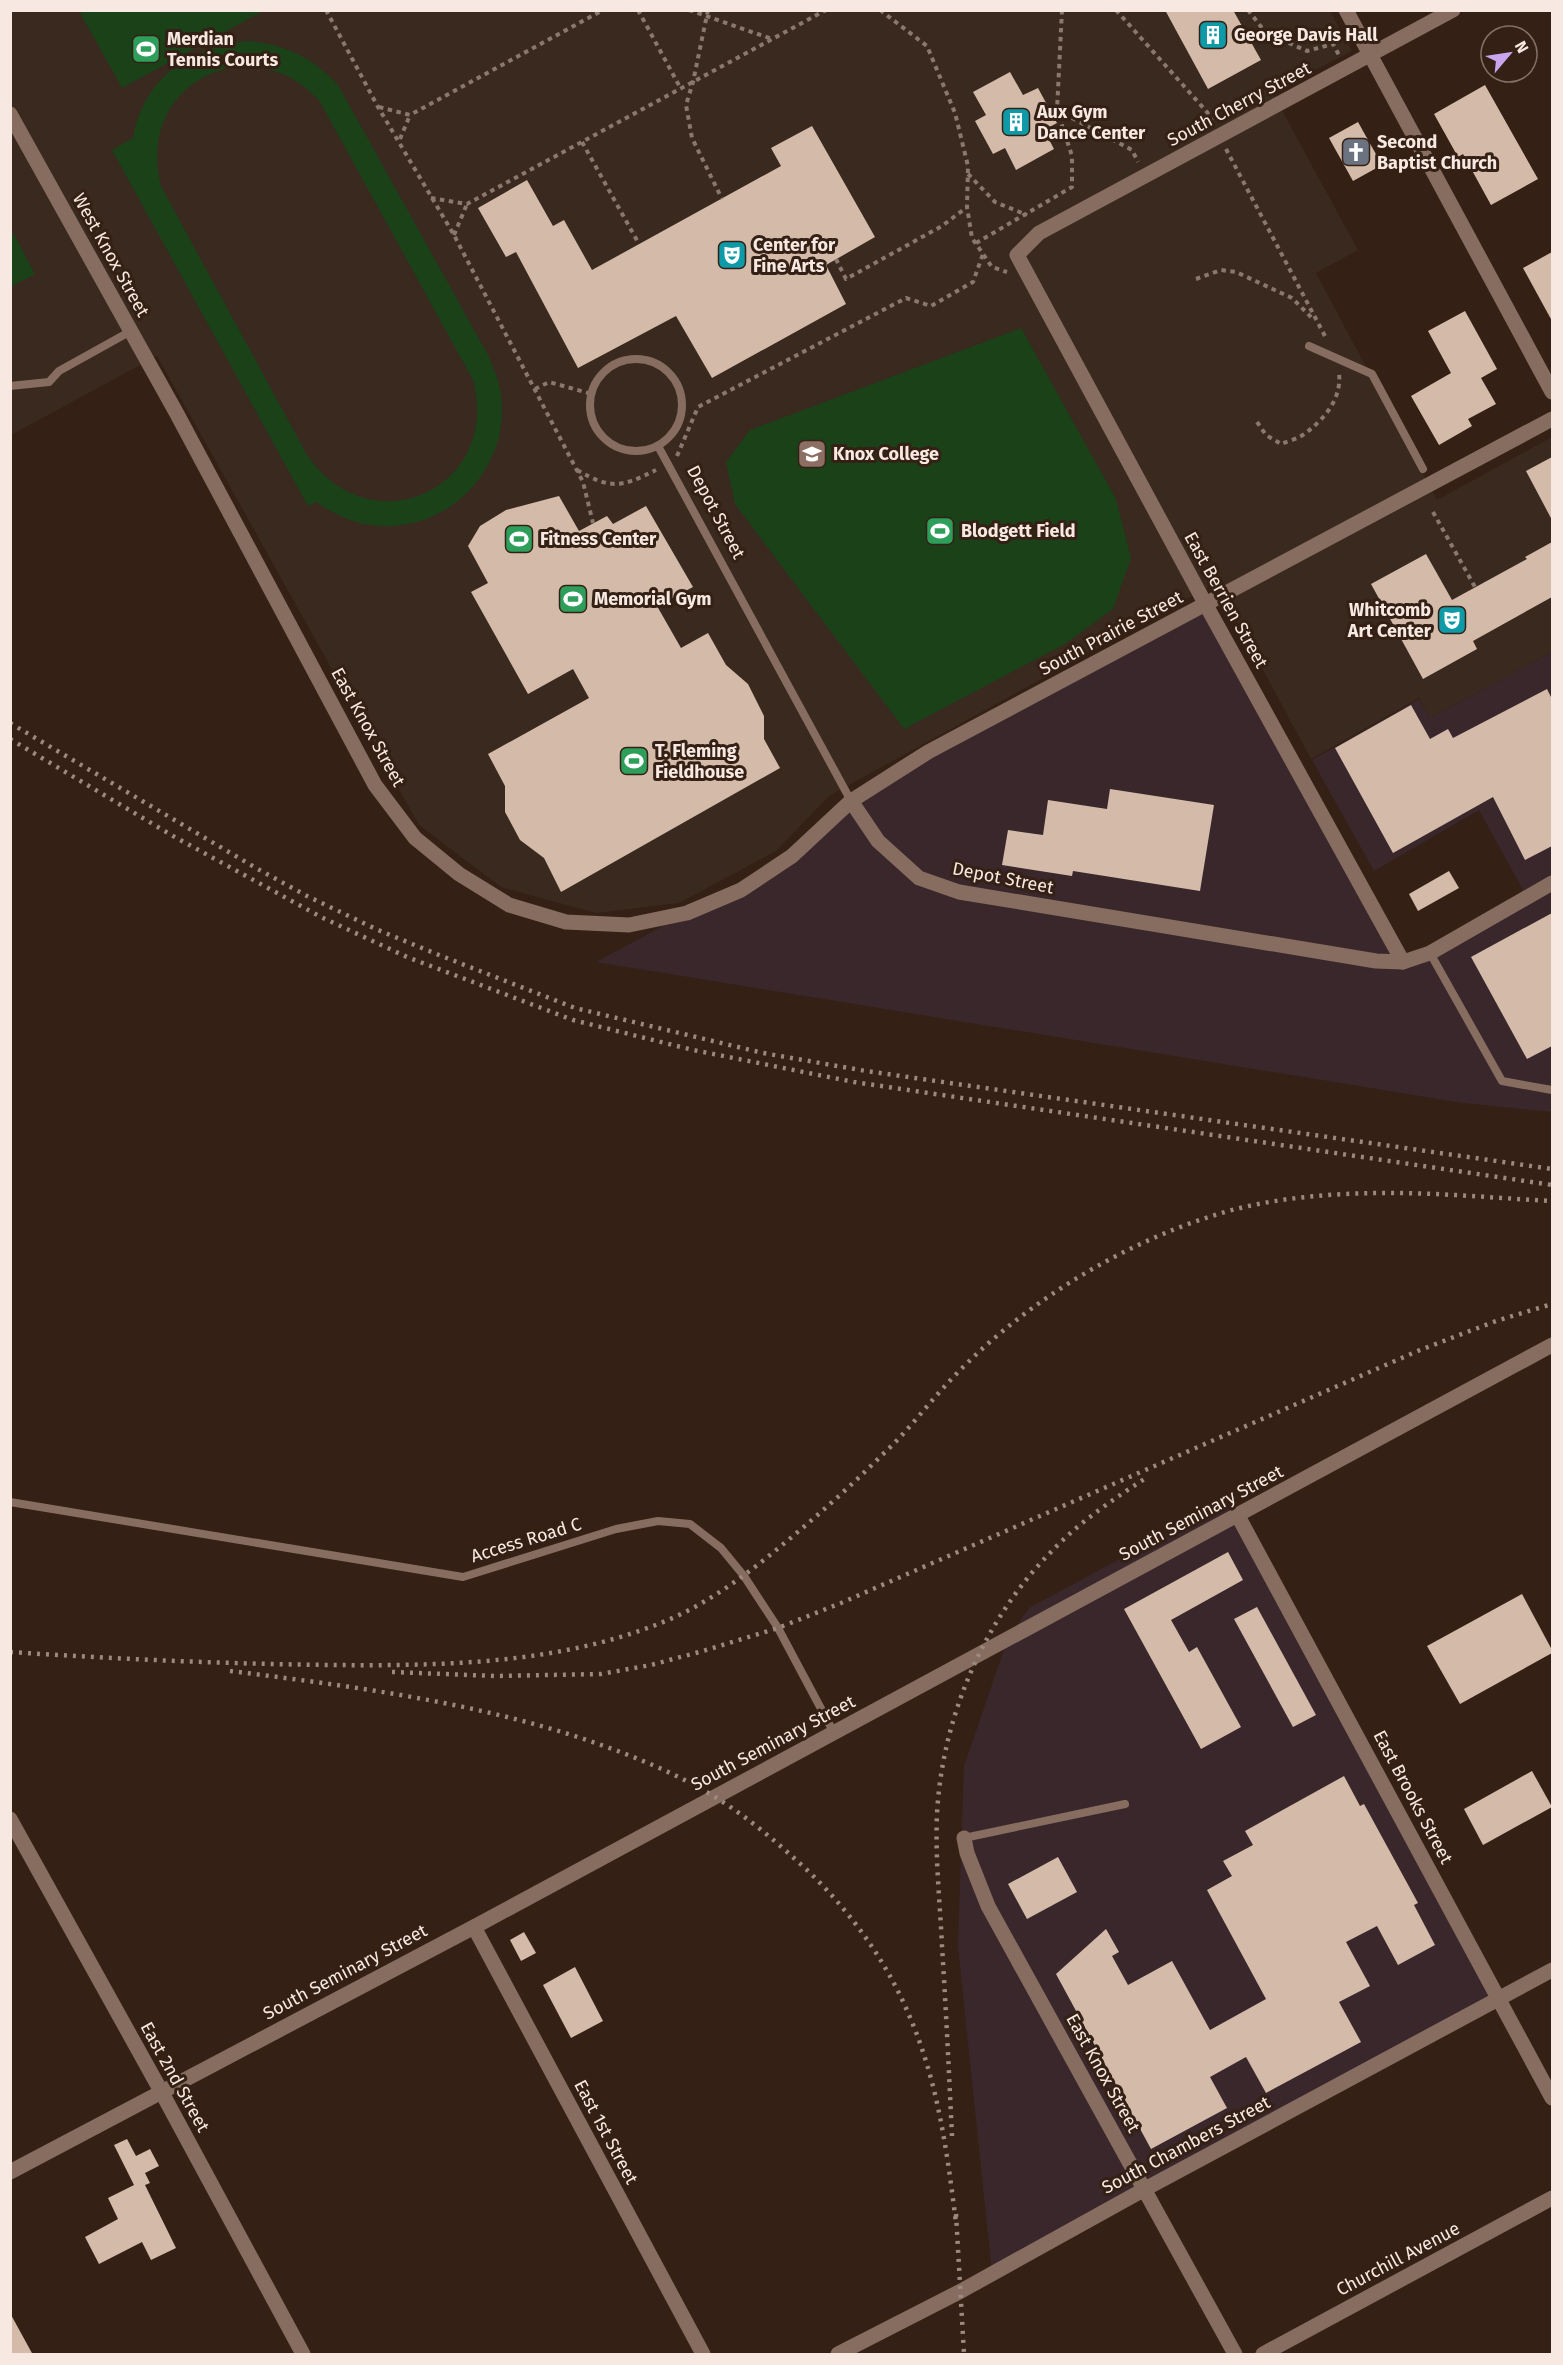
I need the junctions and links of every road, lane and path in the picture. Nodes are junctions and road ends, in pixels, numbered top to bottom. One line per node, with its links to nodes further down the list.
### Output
1 (326, 10): 19 (path)
2 (603, 10): 22 (path)
3 (638, 10): 18 (path)
4 (689, 10): 13 (path)
5 (708, 10): 13 (path)
6 (826, 10): 14 (path)
7 (880, 10): 26 (path)
8 (1062, 10): 20 (path)
9 (1116, 10): 23 (path)
10 (1248, 10): 16 (path)
11 (1346, 10): 15 (street)
12 (1453, 10): 15 (street, South Cherry Street)
13 (707, 17): 14 (path); 17 (path)
14 (773, 39): 17 (path)
15 (1370, 56): 16 (street, South Cherry Street); 48 (street)
16 (1347, 68): 23 (street, South Cherry Street)
17 (693, 82): 18 (path); 29 (path)
18 (681, 89): 25 (path)
19 (378, 107): 22 (path); 24 (path)
20 (1057, 110): 27 (path); 32 (path)
21 (10, 114): 43 (street, West Knox Street)
22 (410, 115): 24 (path)
23 (1220, 136): 27 (street, South Cherry Street); 42 (path)
24 (400, 140): 28 (path)
25 (582, 142): 30 (path); 36 (path)
26 (968, 174): 31 (path); 32 (path)
27 (1146, 175): 33 (street, South Cherry Street)
28 (430, 198): 30 (path); 34 (path)
29 (722, 199)
30 (467, 204): 34 (path)
31 (967, 207): 35 (path); 39 (path)
32 (1026, 213): 33 (path); 35 (path)
33 (1039, 233): 38 (street, South Cherry Street)
34 (454, 235): 47 (path)
35 (975, 243): 37 (path)
36 (639, 244)
37 (983, 254): 41 (path); 54 (path)
38 (1017, 255): 41 (street, East Berrien Street)
39 (836, 259)
40 (1196, 279): 42 (path)
41 (1031, 280): 60 (street, East Berrien Street)
42 (1318, 323): 45 (path)
43 (131, 331): 46 (lane); 50 (street, West Knox Street)
44 (1309, 346): 45 (lane)
45 (1337, 359): 52 (path); 56 (lane)
46 (10, 386)
47 (535, 389): 49 (path); 55 (path)
48 (1552, 392)
49 (592, 393): 53 (lane); 53 (lane)
50 (177, 414): 61 (street, East Knox Street)
51 (1552, 419): 60 (street, South Prairie Street)
52 (1257, 422)
53 (658, 446): 54 (lane, Depot Street)
54 (668, 464): 55 (path); 61 (lane, Depot Street)
55 (577, 469): 58 (path)
56 (1424, 469)
57 (1432, 512): 59 (path)
58 (593, 523)
59 (1475, 587)
60 (1206, 605): 61 (street, South Prairie Street); 64 (street, East Berrien Street)
61 (850, 801): 64 (street, Depot Street)
62 (1552, 883): 63 (street)
63 (1430, 953): 64 (street); 65 (lane)
64 (1403, 962)
65 (1552, 1090)
66 (1552, 1345): 68 (street, South Seminary Street)
67 (10, 1502): 69 (lane, Access Road C)
68 (1238, 1516): 69 (street, South Seminary Street); 75 (street, East Brooks Street)
69 (834, 1733): 73 (street, South Seminary Street)
70 (1125, 1804): 72 (lane)
71 (10, 1819): 76 (street, East 2nd Street)
72 (964, 1838): 79 (street, East Knox Street)
73 (474, 1927): 76 (street, South Seminary Street); 82 (street, East 1st Street)
74 (1552, 1970): 75 (street, South Chambers Street)
75 (1500, 1999): 77 (street, East Brooks Street); 79 (street, South Chambers Street)
76 (161, 2091): 78 (street, South Seminary Street); 81 (street, East 2nd Street)
77 (1552, 2098)
78 (10, 2172)
79 (1145, 2189): 83 (street, South Chambers Street); 84 (street, East Knox Street)
80 (1552, 2198): 85 (street, Churchill Avenue)
81 (303, 2355)
82 (703, 2355)
83 (838, 2355)
84 (1234, 2355)
85 (1263, 2355)

